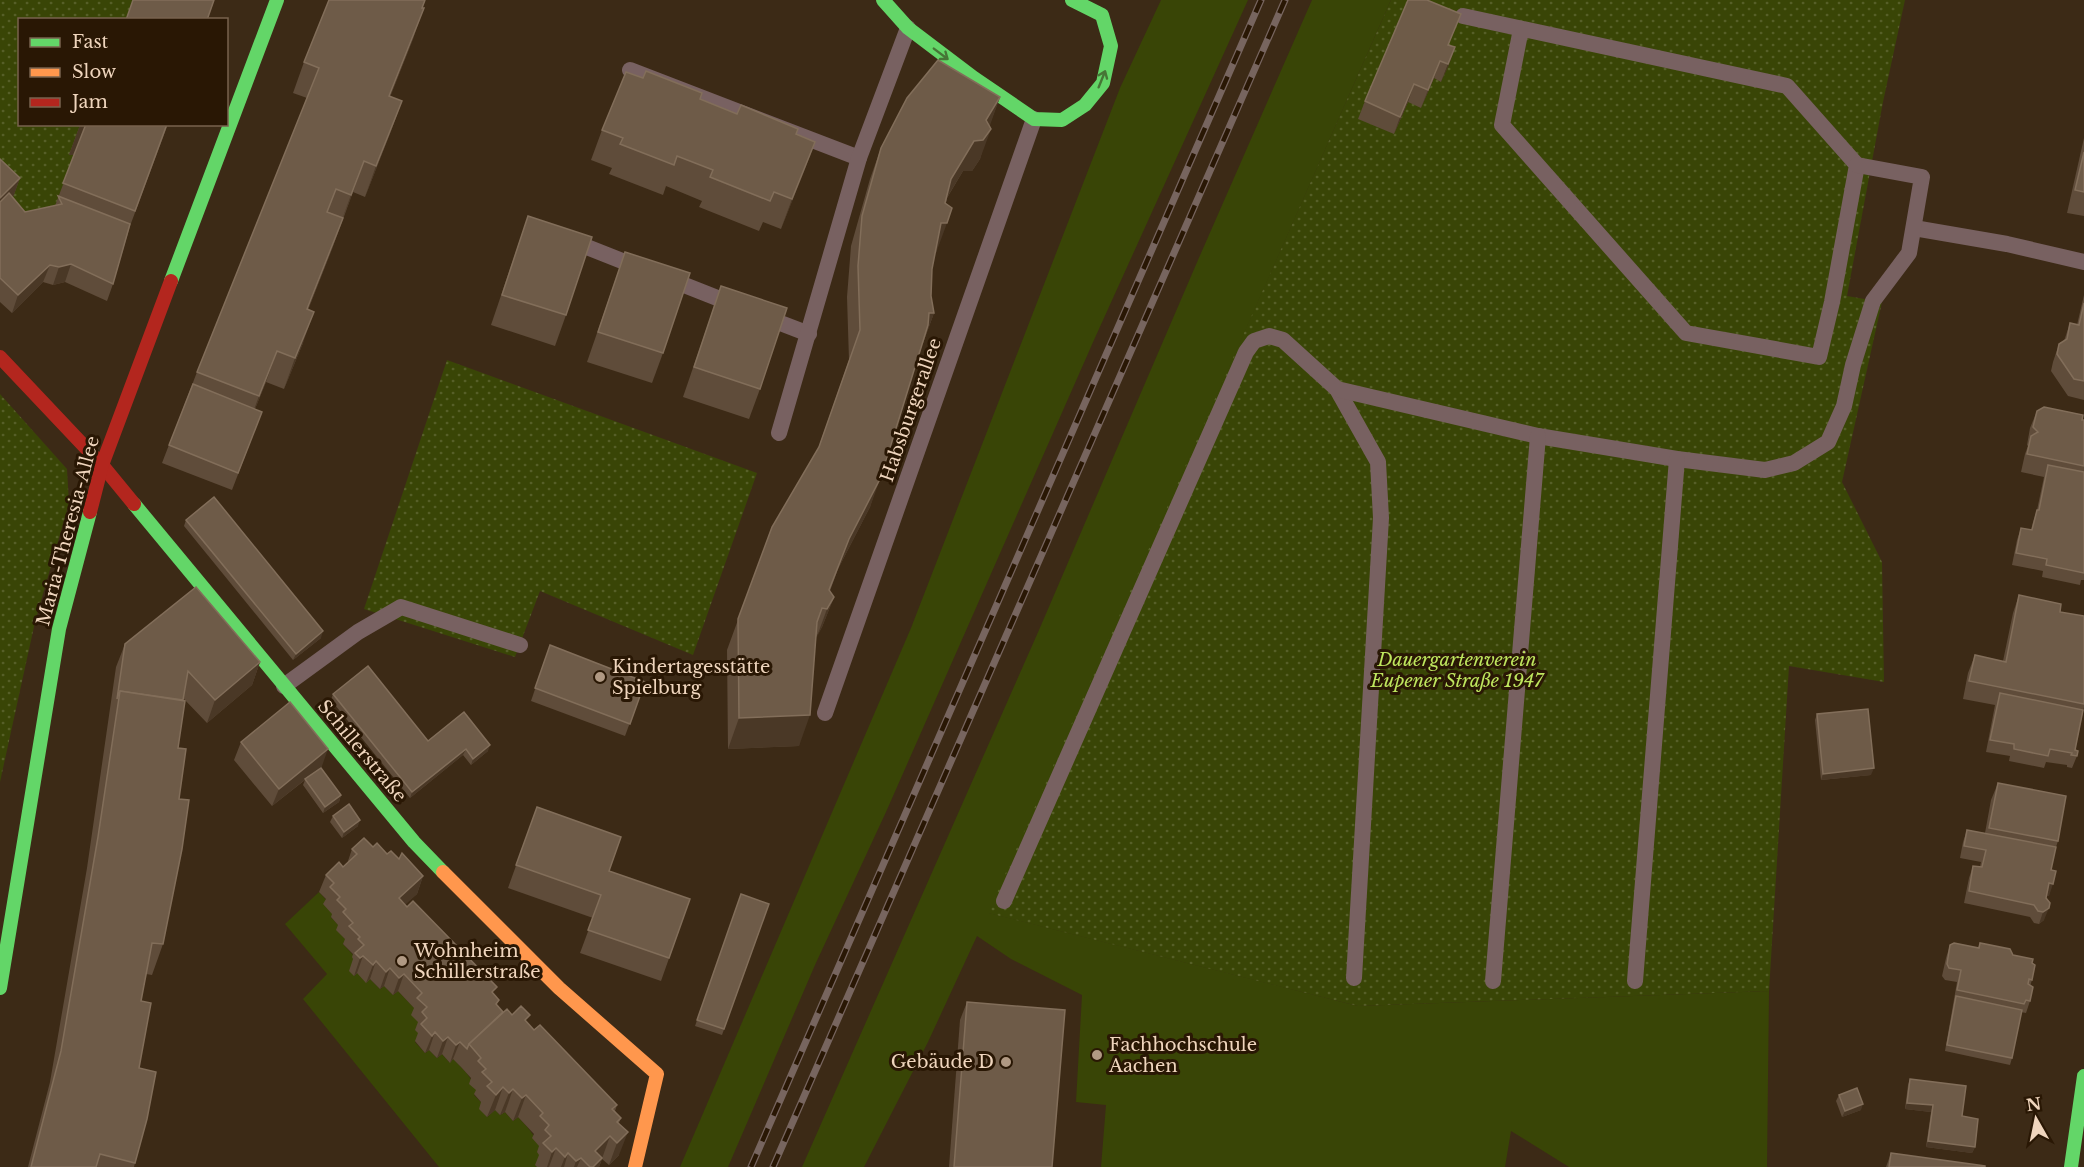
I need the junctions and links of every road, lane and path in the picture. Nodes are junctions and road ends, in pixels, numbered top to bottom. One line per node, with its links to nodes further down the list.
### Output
1 (277, 0): 20 (street, Maria-Theresia-Allee)
2 (883, 0): 5 (street)
3 (1072, 0): 8 (street, one-way to 3)
4 (1463, 16): 6 (lane)
5 (908, 28): 8 (street, one-way to 8); 9 (lane)
6 (1521, 30): 10 (lane); 10 (lane)
7 (630, 70): 9 (lane)
8 (1034, 120): 23 (lane, Habsburgerallee)
9 (860, 158): 14 (lane)
10 (1857, 165): 11 (lane)
11 (1914, 228): 13 (lane); 19 (lane)
12 (554, 234): 14 (lane)
13 (2084, 262)
14 (809, 334): 17 (lane)
15 (0, 357): 20 (street, Schillerstraße)
16 (1337, 389): 18 (lane); 24 (lane); 25 (lane)
17 (779, 433)
18 (1538, 435): 19 (lane); 26 (lane)
19 (1677, 459): 27 (lane)
20 (102, 465): 22 (street, Schillerstraße); 28 (street, Maria-Theresia-Allee)
21 (519, 645): 22 (lane)
22 (284, 686): 30 (street, Schillerstraße)
23 (825, 713)
24 (1004, 902)
25 (1354, 978)
26 (1493, 981)
27 (1635, 981)
28 (0, 988)
29 (2084, 1076): 31 (street)
30 (635, 1167)
31 (2071, 1167)

